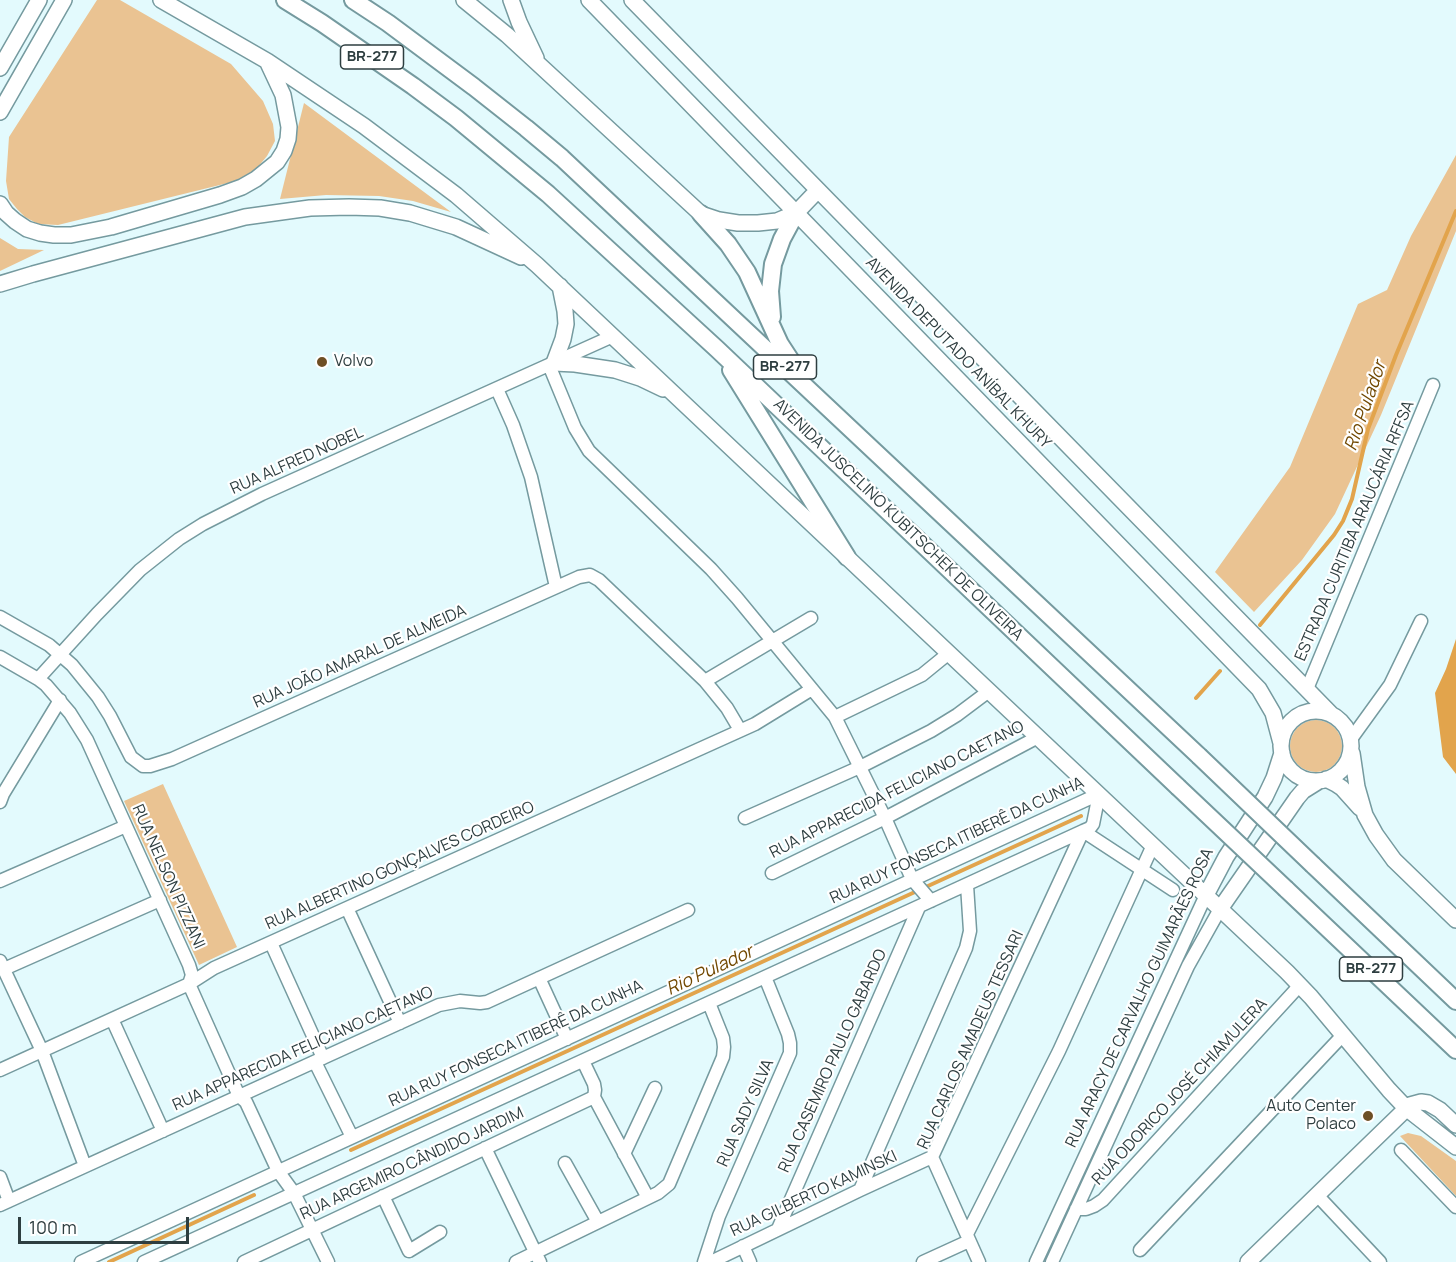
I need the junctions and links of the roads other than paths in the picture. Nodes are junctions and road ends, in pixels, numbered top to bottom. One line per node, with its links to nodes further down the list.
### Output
1 (39, 0): 12 (main road)
2 (160, 0): 10 (main road)
3 (285, 0): 23 (highway, AVENIDA JUSCELINO KUBITSCHEK DE OLIVEIRA / BR-277)
4 (353, 0): 27 (highway, AVENIDA JUSCELINO KUBITSCHEK DE OLIVEIRA / BR-277)
5 (464, 0): 11 (main road)
6 (511, 0): 11 (main road)
7 (589, 0): 16 (main road, AVENIDA DEPUTADO ANÍBAL KHURY)
8 (632, 0): 14 (main road, AVENIDA DEPUTADO ANÍBAL KHURY)
9 (63, 2): 13 (main road)
10 (267, 61): 15 (main road); 18 (main road)
11 (540, 66): 17 (main road)
12 (0, 68)
13 (0, 112)
14 (818, 190): 16 (main road); 41 (main road, AVENIDA DEPUTADO ANÍBAL KHURY)
15 (0, 204)
16 (796, 213): 17 (main road); 22 (highway); 49 (main road, AVENIDA DEPUTADO ANÍBAL KHURY)
17 (701, 214): 22 (highway)
18 (537, 265): 19 (main road); 20 (main road)
19 (0, 284)
20 (560, 286): 21 (main road); 24 (main road)
21 (613, 336): 24 (street, RUA ALFRED NOBEL); 28 (main road)
22 (780, 344): 27 (highway)
23 (717, 349): 29 (highway); 85 (highway, AVENIDA JUSCELINO KUBITSCHEK DE OLIVEIRA / BR-277, bridge)
24 (552, 364): 26 (street, RUA ALFRED NOBEL); 28 (main road); 34 (street)
25 (1433, 386): 41 (street, ESTRADA CURITIBA ARAUCÁRIA RFFSA)
26 (497, 388): 30 (street); 36 (street, RUA ALFRED NOBEL)
27 (810, 391): 79 (highway, AVENIDA JUSCELINO KUBITSCHEK DE OLIVEIRA / BR-277, bridge)
28 (674, 394): 29 (main road)
29 (847, 557): 35 (main road)
30 (556, 587): 36 (street, RUA JOÃO AMARAL DE ALMEIDA); 39 (street, RUA JOÃO AMARAL DE ALMEIDA)
31 (0, 617): 36 (street)
32 (811, 618): 34 (street)
33 (1421, 621): 48 (street)
34 (772, 641): 39 (street); 40 (street)
35 (949, 653): 42 (main road); 45 (street)
36 (60, 654): 38 (street, RUA ALFRED NOBEL)
37 (0, 657): 38 (street, RUA NELSON PIZZANI)
38 (38, 679): 43 (street, RUA NELSON PIZZANI)
39 (705, 681): 46 (street)
40 (812, 689): 45 (street); 46 (street, RUA ALBERTINO GONÇALVES CORDEIRO)
41 (1307, 689): 44 (main road, AVENIDA DEPUTADO ANÍBAL KHURY)
42 (989, 691): 47 (main road); 50 (street)
43 (60, 700): 53 (street); 57 (street, RUA NELSON PIZZANI)
44 (1331, 714): 48 (main road); 49 (main road)
45 (835, 717): 50 (street)
46 (740, 730): 69 (street, RUA ALBERTINO GONÇALVES CORDEIRO)
47 (1038, 737): 52 (main road); 56 (street, RUA APPARECIDA FELICIANO CAETANO)
48 (1351, 745): 51 (main road); 54 (main road)
49 (1282, 748): 51 (main road); 66 (main road, RUA ARACY DE CARVALHO GUIMARÃES ROSA)
50 (860, 767): 55 (street); 56 (street)
51 (1323, 780): 54 (main road); 70 (main road, RUA ARACY DE CARVALHO GUIMARÃES ROSA)
52 (1099, 794): 58 (street, RUA RUY FONSECA ITIBERÊ DA CUNHA); 59 (main road); 62 (street, RUA RUY FONSECA ITIBERÊ DA CUNHA)
53 (0, 802)
54 (1365, 815): 72 (main road)
55 (745, 818)
56 (885, 818): 61 (street, RUA APPARECIDA FELICIANO CAETANO); 62 (street)
57 (126, 826): 63 (street); 67 (street, RUA NELSON PIZZANI)
58 (1083, 831): 60 (street); 64 (street); 101 (street, RUA CARLOS AMADEUS TESSARI)
59 (1153, 845): 60 (street); 66 (main road)
60 (1142, 869): 65 (street); 118 (street)
61 (772, 873)
62 (912, 879): 68 (street); 84 (street, RUA RUY FONSECA ITIBERÊ DA CUNHA)
63 (0, 881)
64 (967, 885): 68 (street); 106 (street)
65 (1173, 890)
66 (1206, 895): 70 (main road); 132 (street, RUA ARACY DE CARVALHO GUIMARÃES ROSA)
67 (160, 900): 74 (street); 77 (street, RUA NELSON PIZZANI)
68 (925, 904): 75 (street); 116 (street, RUA CASEMIRO PAULO GABARDO)
69 (347, 908): 73 (street, RUA ALBERTINO GONÇALVES CORDEIRO); 82 (street)
70 (1220, 909): 78 (main road); 113 (street, RUA ARACY DE CARVALHO GUIMARÃES ROSA)
71 (688, 910): 76 (street, RUA APPARECIDA FELICIANO CAETANO)
72 (1456, 920)
73 (271, 943): 77 (street, RUA ALBERTINO GONÇALVES CORDEIRO); 87 (street)
74 (2, 965): 86 (street)
75 (765, 977): 80 (street); 127 (street, RUA SADY SILVA)
76 (539, 978): 82 (street, RUA APPARECIDA FELICIANO CAETANO); 84 (street)
77 (189, 984): 81 (street, RUA ALBERTINO GONÇALVES CORDEIRO); 91 (street, RUA NELSON PIZZANI)
78 (1300, 985): 83 (main road); 113 (street, RUA ODORICO JOSÉ CHIAMULERA)
79 (1456, 1001)
80 (710, 1003): 88 (street); 110 (street)
81 (112, 1019): 86 (street, RUA ALBERTINO GONÇALVES CORDEIRO); 95 (street)
82 (400, 1023): 87 (street, RUA APPARECIDA FELICIANO CAETANO)
83 (1343, 1035): 93 (main road); 120 (street)
84 (567, 1039): 96 (street, RUA RUY FONSECA ITIBERÊ DA CUNHA)
85 (1456, 1050)
86 (42, 1051): 89 (street, RUA ALBERTINO GONÇALVES CORDEIRO); 103 (street)
87 (319, 1060): 91 (street, RUA APPARECIDA FELICIANO CAETANO); 96 (street)
88 (583, 1061): 92 (street); 107 (street)
89 (0, 1070)
90 (655, 1088): 100 (street)
91 (239, 1096): 95 (street, RUA APPARECIDA FELICIANO CAETANO); 104 (street, RUA NELSON PIZZANI)
92 (594, 1097): 98 (street, RUA ARGEMIRO CÂNDIDO JARDIM); 100 (street)
93 (1406, 1108): 94 (main road); 97 (main road); 108 (main road)
94 (1456, 1125)
95 (163, 1131): 103 (street, RUA APPARECIDA FELICIANO CAETANO)
96 (352, 1137): 104 (street, RUA RUY FONSECA ITIBERÊ DA CUNHA)
97 (1456, 1147)
98 (485, 1148): 109 (street, RUA ARGEMIRO CÂNDIDO JARDIM); 121 (street)
99 (1401, 1150): 112 (street)
100 (624, 1154): 110 (street)
101 (932, 1157): 106 (street, RUA GILBERTO KAMINSKI); 118 (street, RUA CARLOS AMADEUS TESSARI)
102 (565, 1163): 114 (street)
103 (85, 1166): 111 (street, RUA APPARECIDA FELICIANO CAETANO)
104 (278, 1171): 107 (street, RUA NELSON PIZZANI); 122 (street, RUA RUY FONSECA ITIBERÊ DA CUNHA)
105 (0, 1177): 111 (street)
106 (860, 1190): 116 (street, RUA GILBERTO KAMINSKI)
107 (294, 1193): 115 (street, RUA NELSON PIZZANI); 123 (street)
108 (1317, 1195): 134 (main road); 135 (street)
109 (383, 1196): 115 (street, RUA ARGEMIRO CÂNDIDO JARDIM); 117 (street)
110 (648, 1198): 114 (street)
111 (4, 1203)
112 (1456, 1207)
113 (1076, 1209): 133 (street, RUA ARACY DE CARVALHO GUIMARÃES ROSA)
114 (598, 1222): 121 (street)
115 (312, 1229): 124 (street, RUA ARGEMIRO CÂNDIDO JARDIM); 125 (street, RUA NELSON PIZZANI)
116 (778, 1229): 119 (street, RUA GILBERTO KAMINSKI)
117 (440, 1232)
118 (968, 1237): 130 (street); 131 (street, RUA CARLOS AMADEUS TESSARI)
119 (743, 1246): 128 (street, RUA GILBERTO KAMINSKI); 129 (street)
120 (1140, 1250)
121 (538, 1257): 126 (street)
122 (81, 1262)
123 (144, 1262)
124 (244, 1262)
125 (328, 1262)
126 (516, 1262)
127 (704, 1262)
128 (711, 1262)
129 (750, 1262)
130 (923, 1262)
131 (979, 1262)
132 (1036, 1262)
133 (1052, 1262)
134 (1248, 1262)
135 (1380, 1262)

